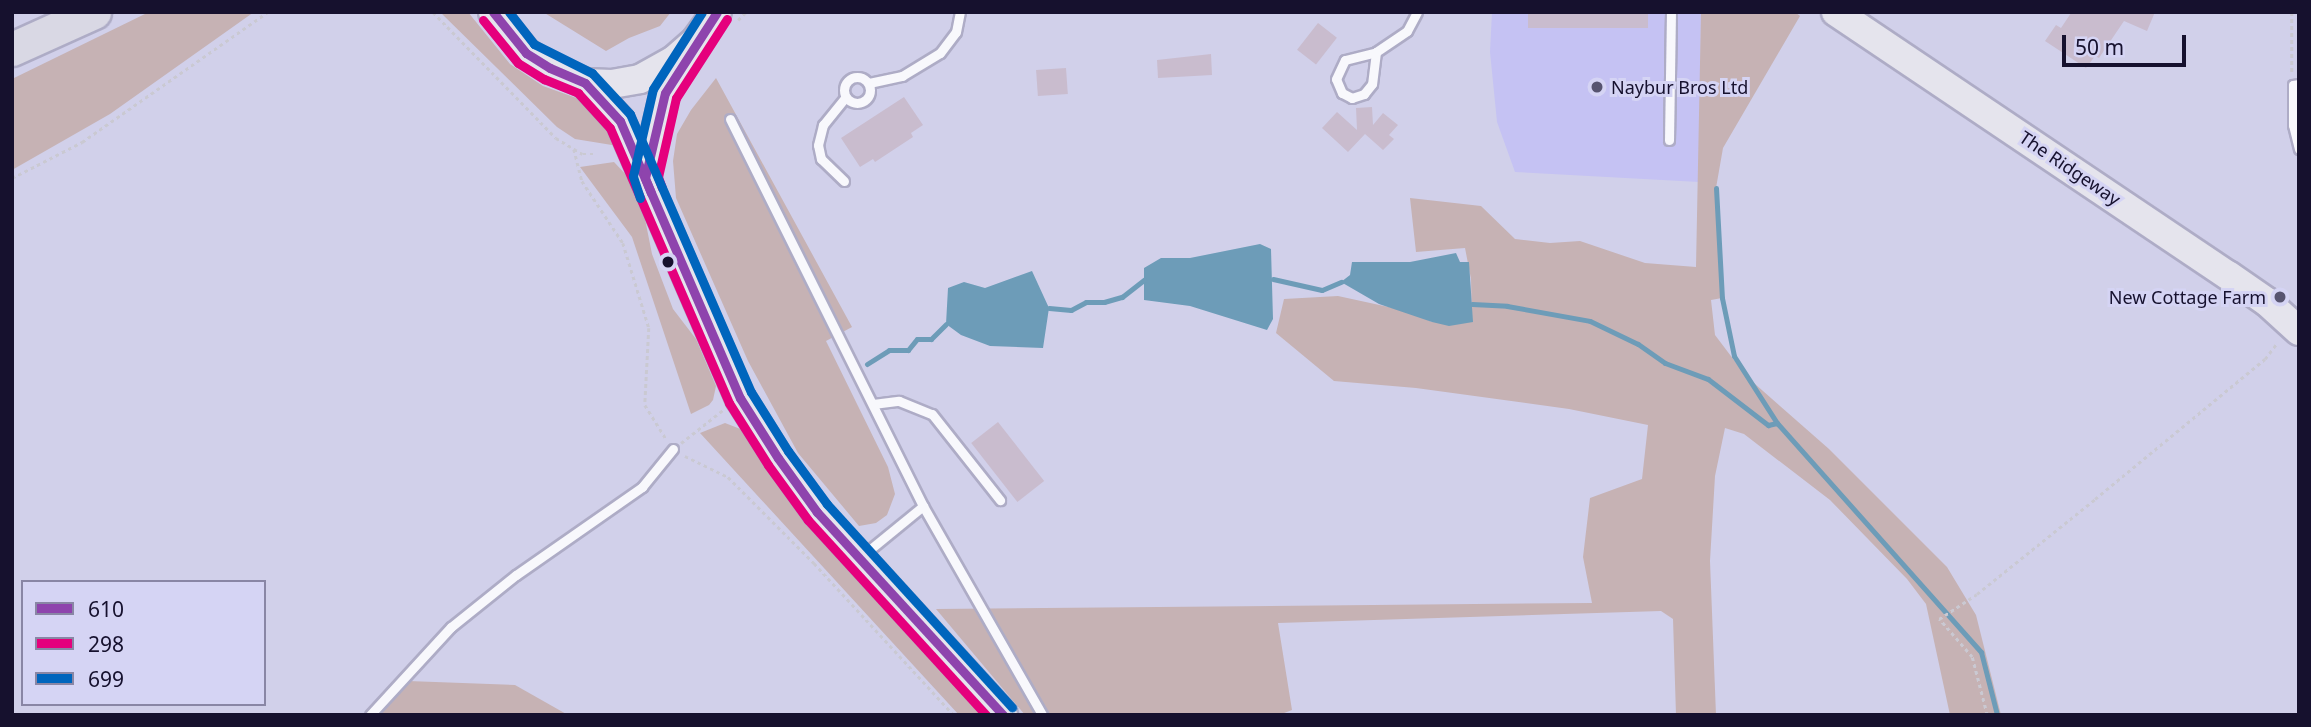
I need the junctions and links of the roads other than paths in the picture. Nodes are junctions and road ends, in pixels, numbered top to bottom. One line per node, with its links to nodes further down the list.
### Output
1 (94, 12): 9 (highway)
2 (492, 12): 11 (main road)
3 (960, 12): 12 (lane)
4 (1417, 12): 10 (lane)
5 (1671, 12): 16 (lane)
6 (1836, 12): 20 (main road, The Ridgeway)
7 (725, 19): 8 (main road)
8 (695, 42): 11 (main road); 18 (main road)
9 (12, 48)
10 (1376, 52): 10 (lane)
11 (585, 83): 18 (main road)
12 (869, 83): 14 (lane); 14 (lane)
13 (2296, 85): 17 (lane)
14 (846, 97): 19 (lane)
15 (730, 118): 21 (lane)
16 (1668, 140)
17 (2299, 149)
18 (645, 178): 25 (main road)
19 (844, 181)
20 (2297, 323)
21 (873, 404): 23 (lane); 24 (lane)
22 (673, 449): 26 (lane)
23 (1000, 500)
24 (923, 506): 25 (lane); 28 (lane)
25 (859, 559): 27 (main road)
26 (370, 715)
27 (1003, 715)
28 (1042, 715)

